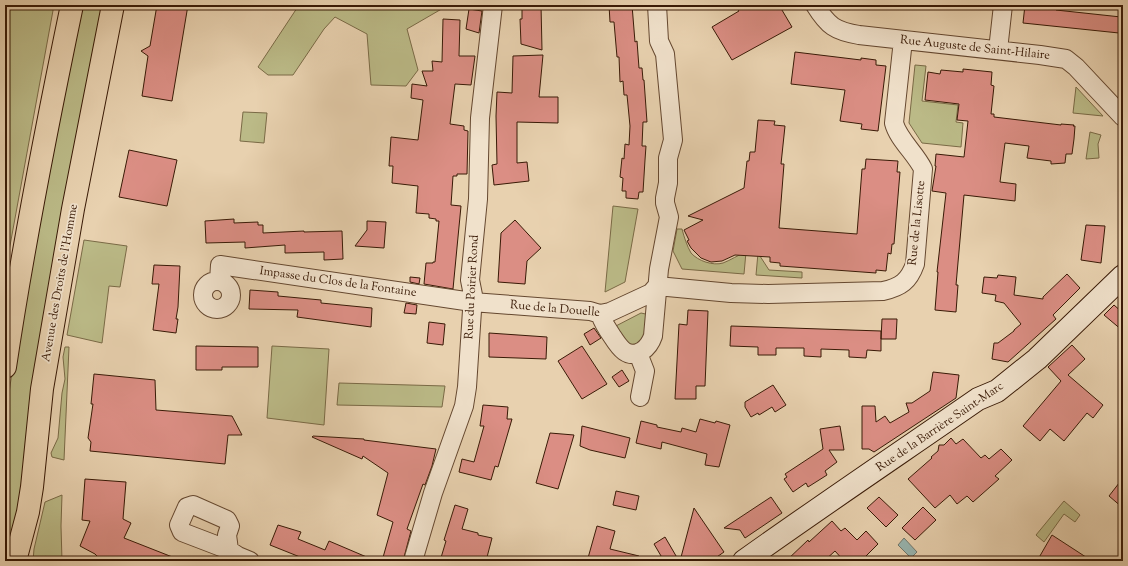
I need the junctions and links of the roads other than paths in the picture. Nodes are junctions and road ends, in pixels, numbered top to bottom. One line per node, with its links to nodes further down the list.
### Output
1 (72, 5): 16 (main road)
2 (113, 5): 19 (main road, Avenue des Droits de l'Homme)
3 (493, 5): 13 (street, Rue du Poirier Rond)
4 (656, 5): 12 (street)
5 (815, 5): 7 (street, Rue Auguste de Saint-Hilaire)
6 (1003, 5): 8 (street)
7 (903, 40): 8 (street, Rue Auguste de Saint-Hilaire); 12 (street, Rue de la Lisotte)
8 (998, 50): 9 (street, Rue Auguste de Saint-Hilaire)
9 (1123, 117)
10 (1123, 276): 22 (main road, Rue de la Barrière Saint-Marc)
11 (219, 281): 13 (street, Impasse du Clos de la Fontaine)
12 (657, 286): 14 (street, Rue de la Douelle); 15 (street)
13 (472, 302): 14 (street, Rue de la Douelle); 21 (street, Rue du Poirier Rond)
14 (600, 314): 15 (street)
15 (638, 353): 17 (street)
16 (5, 367)
17 (640, 397)
18 (229, 550): 20 (street)
19 (15, 561)
20 (250, 561)
21 (413, 561)
22 (744, 561)

